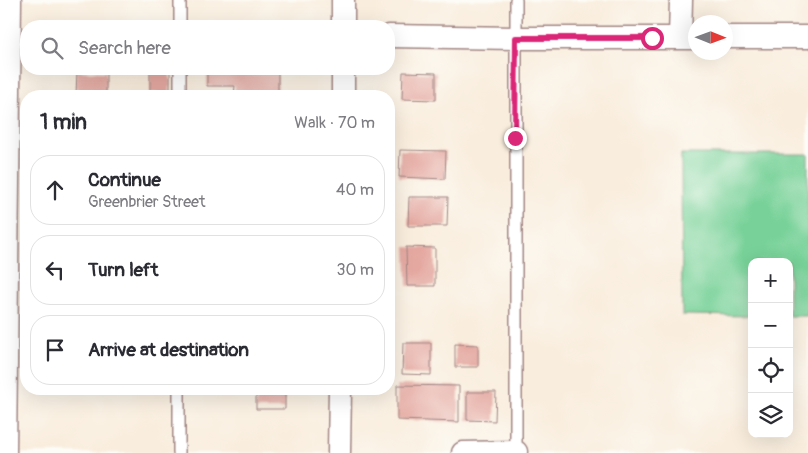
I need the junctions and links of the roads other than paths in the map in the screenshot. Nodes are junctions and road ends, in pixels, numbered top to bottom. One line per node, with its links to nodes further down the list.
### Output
1 (10, 0): 8 (street)
2 (180, 0): 6 (lane)
3 (343, 0): 7 (street)
4 (516, 0): 11 (lane)
5 (681, 0): 12 (street)
6 (180, 20)
7 (343, 20)
8 (12, 26): 22 (street)
9 (395, 36): 11 (street)
10 (808, 37): 13 (street)
11 (516, 38): 12 (street); 20 (lane)
12 (688, 38)
13 (733, 38)
14 (180, 75): 16 (lane)
15 (343, 75): 17 (street)
16 (180, 90)
17 (342, 90)
18 (179, 395): 24 (lane)
19 (340, 395): 25 (street)
20 (521, 452): 26 (street)
21 (0, 453): 22 (street)
22 (5, 453): 23 (street)
23 (14, 453)
24 (179, 453)
25 (339, 453)
26 (463, 453)

